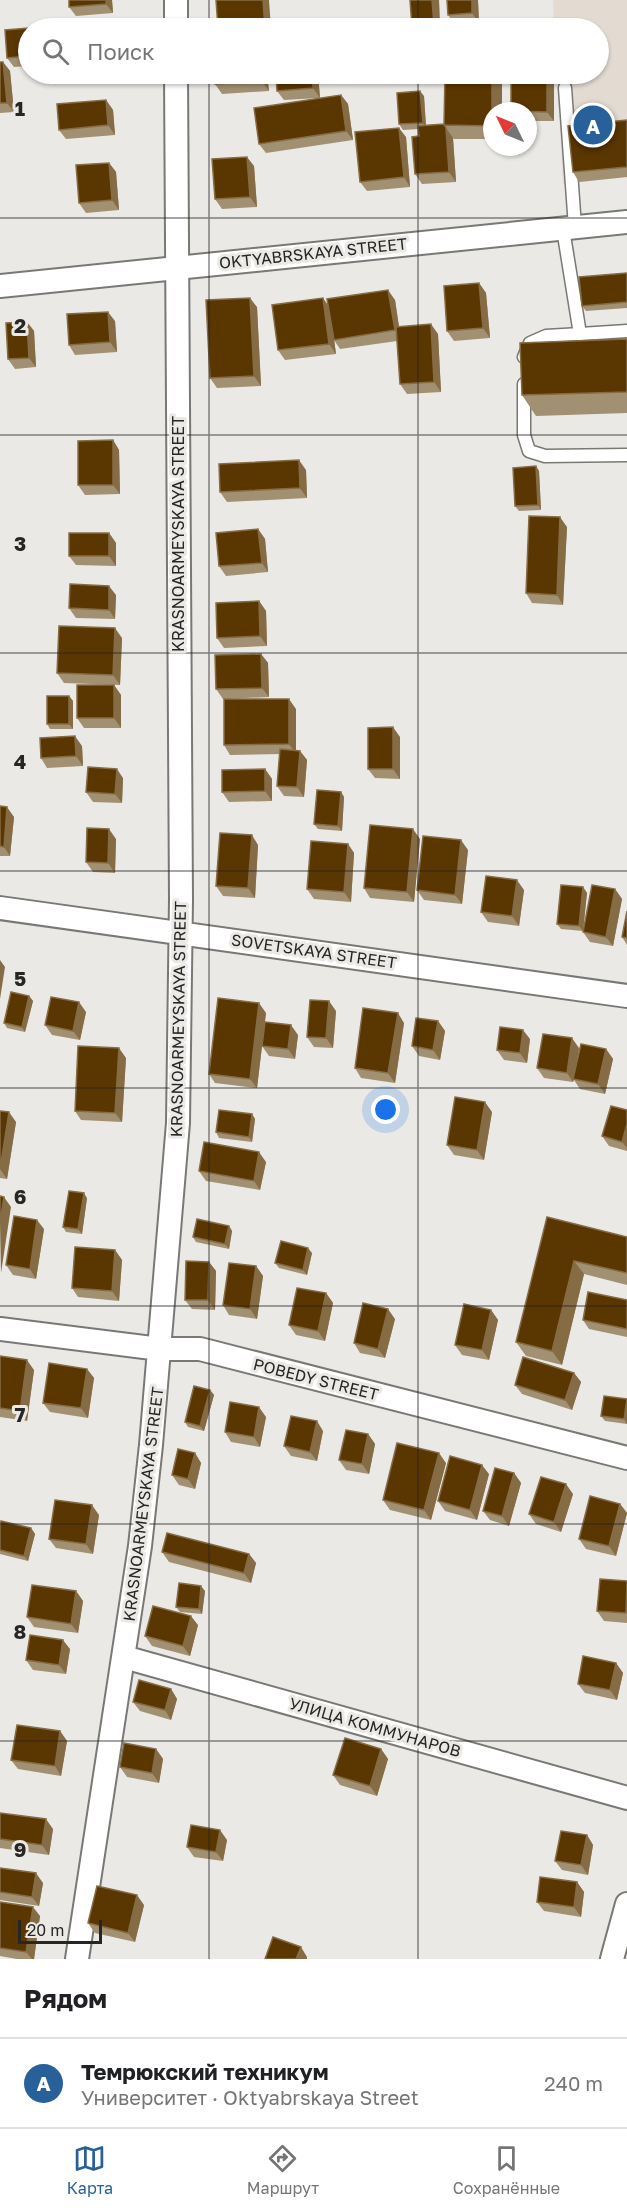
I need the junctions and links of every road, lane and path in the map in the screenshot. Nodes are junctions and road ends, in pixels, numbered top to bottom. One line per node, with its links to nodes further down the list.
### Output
1 (176, 0): 2 (street)
2 (176, 18)
3 (176, 84): 7 (street, KRASNOARMEYSKAYA STREET)
4 (565, 88): 6 (lane)
5 (627, 222): 6 (street, OKTYABRSKAYA STREET)
6 (569, 228): 7 (street, OKTYABRSKAYA STREET); 10 (lane)
7 (176, 267): 8 (street, OKTYABRSKAYA STREET); 13 (street, KRASNOARMEYSKAYA STREET)
8 (0, 286)
9 (627, 331): 10 (lane)
10 (579, 334): 11 (lane)
11 (627, 455)
12 (0, 908): 13 (street, SOVETSKAYA STREET)
13 (180, 933): 14 (street, SOVETSKAYA STREET); 16 (street, KRASNOARMEYSKAYA STREET)
14 (627, 996)
15 (0, 1329): 16 (street, POBEDY STREET)
16 (160, 1349): 17 (street, POBEDY STREET); 18 (street, KRASNOARMEYSKAYA STREET)
17 (627, 1458)
18 (124, 1657): 19 (street, УЛИЦА КОММУНАРОВ); 21 (street, KRASNOARMEYSKAYA STREET)
19 (627, 1798)
20 (627, 1904): 22 (street)
21 (77, 1959)
22 (612, 1959)

